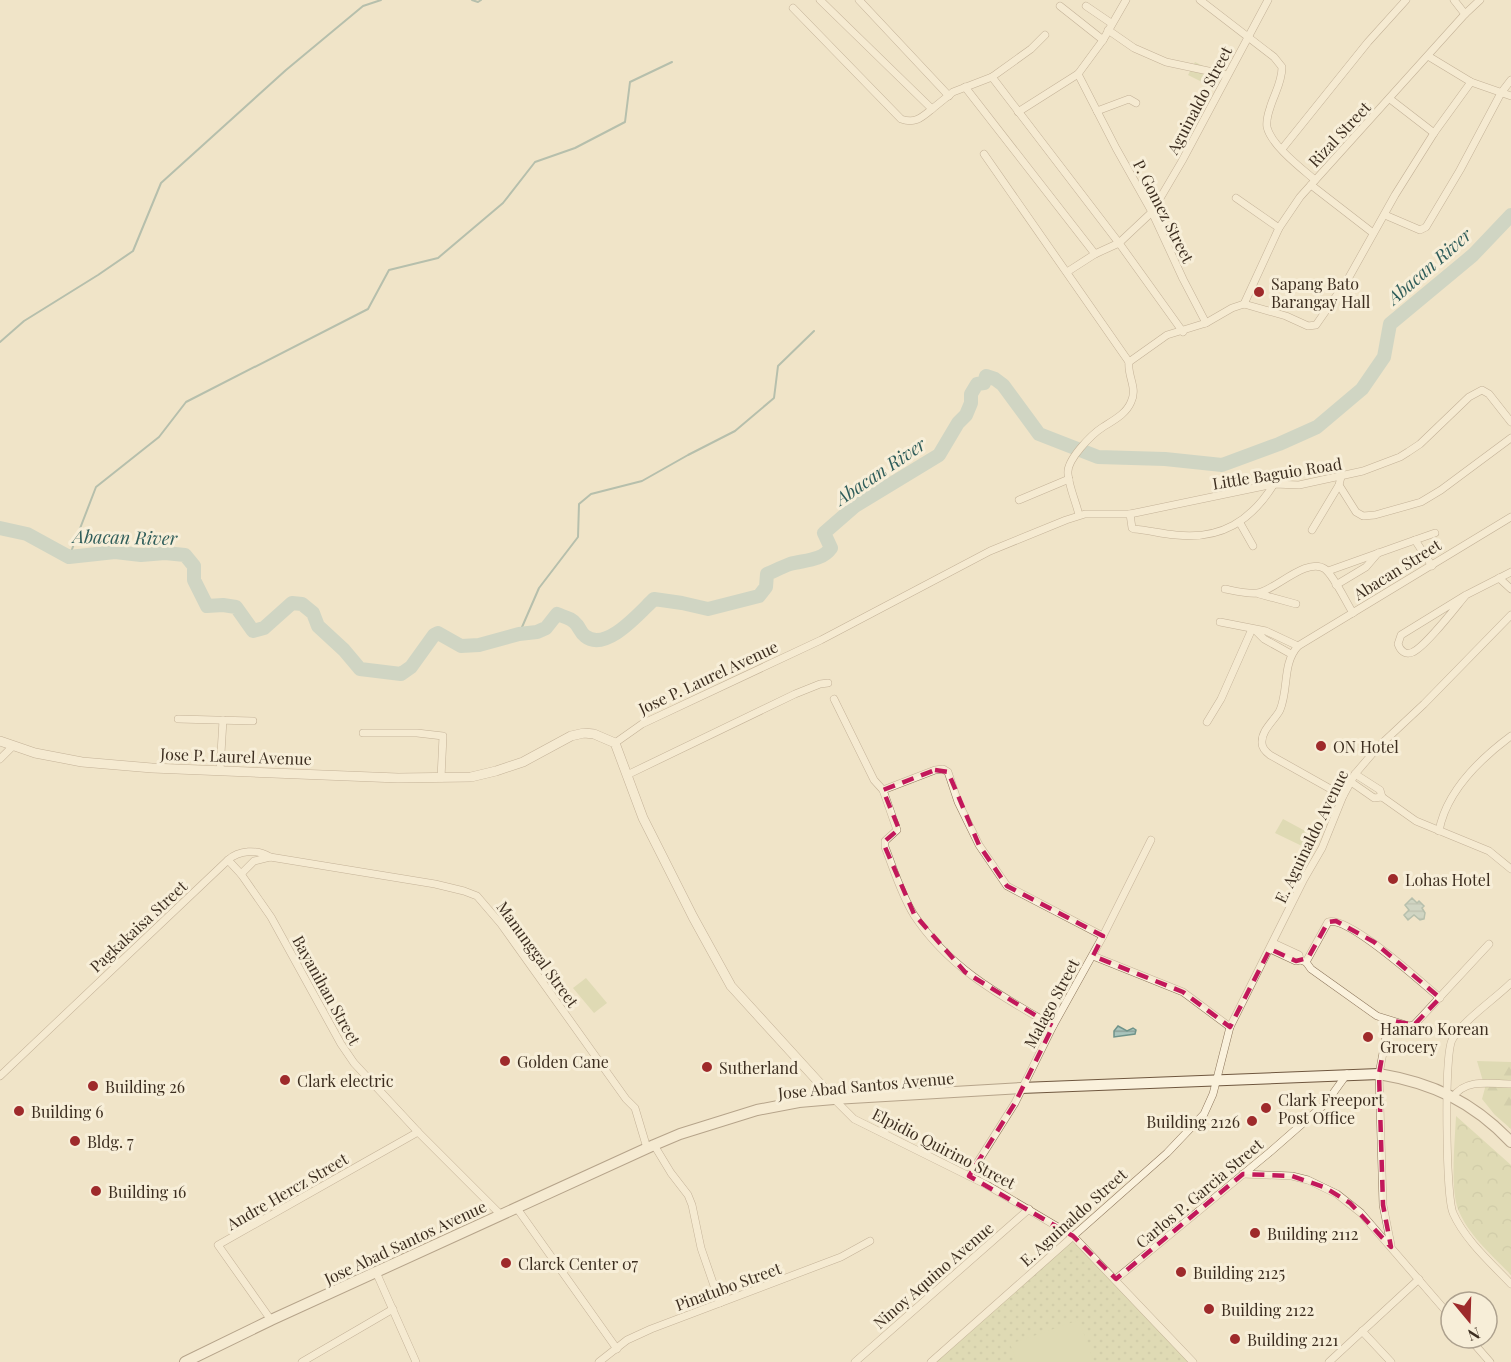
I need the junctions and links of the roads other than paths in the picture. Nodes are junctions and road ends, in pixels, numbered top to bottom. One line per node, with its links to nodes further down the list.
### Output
1 (820, 0): 29 (street)
2 (859, 0): 25 (street)
3 (1126, 0): 13 (street)
4 (1200, 0): 15 (street)
5 (1268, 0): 15 (street, Aguinaldo Street)
6 (1406, 0): 33 (street)
7 (1454, 0): 12 (street)
8 (1480, 0): 12 (street, Rizal Street)
9 (1060, 6): 16 (street)
10 (1086, 6): 13 (street)
11 (793, 8): 29 (street)
12 (1465, 14): 17 (street, Rizal Street)
13 (1109, 26): 16 (street); 19 (street)
14 (1046, 36): 20 (street)
15 (1248, 36): 19 (street, Aguinaldo Street); 33 (street)
16 (1102, 40): 18 (street)
17 (1428, 56): 22 (street); 27 (street, Rizal Street)
18 (1078, 74): 30 (street, P. Gomez Street); 31 (street)
19 (1227, 75): 37 (street, Aguinaldo Street)
20 (992, 77): 23 (street); 31 (street)
21 (1511, 80): 24 (street)
22 (1472, 82): 24 (street); 32 (street)
23 (965, 87): 25 (street); 42 (street)
24 (1501, 93): 26 (street); 38 (street)
25 (949, 96): 29 (street)
26 (1511, 96)
27 (1390, 99): 32 (street); 35 (street, Rizal Street)
28 (1136, 103): 30 (street)
29 (932, 109)
30 (1097, 111): 37 (street, P. Gomez Street)
31 (1018, 112): 41 (street)
32 (1434, 133): 38 (street)
33 (1282, 149): 35 (street)
34 (984, 154): 43 (street)
35 (1313, 182): 39 (street, Rizal Street); 40 (street)
36 (1236, 198): 39 (street)
37 (1152, 212): 41 (street, Aguinaldo Street); 45 (street, P. Gomez Street)
38 (1385, 215): 40 (street)
39 (1279, 228): 44 (street, Rizal Street)
40 (1373, 233): 44 (street)
41 (1119, 243): 42 (street, Aguinaldo Street); 46 (street)
42 (1095, 254): 43 (street, Aguinaldo Street)
43 (1067, 272): 47 (street)
44 (1244, 304): 45 (street)
45 (1206, 323): 46 (street)
46 (1183, 332): 47 (street)
47 (1129, 362): 50 (street)
48 (1511, 422): 51 (street, Little Baguio Road)
49 (1511, 438): 51 (street)
50 (1069, 479): 53 (street); 55 (street)
51 (1340, 481): 52 (street, Little Baguio Road); 58 (street)
52 (1274, 484): 54 (street, Little Baguio Road); 57 (street)
53 (1019, 500)
54 (1130, 514): 55 (street, Little Baguio Road); 57 (street)
55 (1079, 515): 90 (street, Jose P. Laurel Avenue)
56 (1511, 517): 63 (street, Abacan Street)
57 (1240, 523): 61 (street)
58 (1312, 530)
59 (1435, 533): 60 (street)
60 (1415, 540): 62 (street); 63 (street)
61 (1253, 546)
62 (1378, 553): 64 (street); 67 (street)
63 (1432, 566): 73 (street, Abacan Street)
64 (1328, 571): 67 (street); 70 (street)
65 (1511, 572): 66 (street)
66 (1499, 578): 69 (street); 71 (street)
67 (1336, 585): 73 (street)
68 (1225, 589): 70 (street)
69 (1511, 589)
70 (1259, 594): 72 (street)
71 (1466, 595): 75 (street); 77 (street)
72 (1296, 604)
73 (1353, 613): 79 (street, Abacan Street)
74 (1511, 615): 94 (street, E. Aguinaldo Avenue)
75 (1428, 617): 77 (street); 77 (street)
76 (1220, 622): 78 (street)
77 (1439, 627)
78 (1254, 629): 79 (street); 80 (street); 86 (street)
79 (1298, 646): 80 (street, Abacan Street)
80 (1291, 654): 99 (street)
81 (828, 683): 95 (street)
82 (834, 699): 98 (street)
83 (178, 719): 84 (street)
84 (223, 720): 85 (street); 93 (street)
85 (253, 721)
86 (1207, 722)
87 (363, 733): 96 (street)
88 (1511, 736): 101 (street)
89 (0, 741): 91 (street, Jose P. Laurel Avenue)
90 (615, 743): 95 (street, Elpidio Quirino Street); 96 (street, Jose P. Laurel Avenue)
91 (13, 746): 92 (street); 93 (street, Jose P. Laurel Avenue)
92 (0, 759)
93 (220, 771): 96 (street, Jose P. Laurel Avenue)
94 (1355, 774): 97 (street, E. Aguinaldo Avenue); 100 (street)
95 (627, 775): 126 (street, Elpidio Quirino Street)
96 (441, 778)
97 (1351, 782): 99 (street, E. Aguinaldo Avenue); 100 (street)
98 (883, 790): 109 (street); 117 (street)
99 (1343, 796): 111 (street, E. Aguinaldo Avenue)
100 (1382, 797): 101 (street)
101 (1439, 831): 107 (street)
102 (1151, 840): 109 (street, Malago Street)
103 (246, 852): 104 (street, Manunggal Street); 105 (street); 106 (street)
104 (270, 857): 106 (street, Manunggal Street); 129 (street, Manunggal Street)
105 (228, 860): 108 (street); 121 (street, Pagkakaisa Street)
106 (254, 861): 108 (street)
107 (1511, 869)
108 (241, 874): 127 (street, Bayanihan Street)
109 (1103, 936): 112 (street, Malago Street)
110 (1489, 944): 115 (street)
111 (1272, 946): 113 (street); 118 (street, E. Aguinaldo Avenue)
112 (1093, 956): 117 (street, Malago Street); 118 (street)
113 (1303, 961): 115 (street); 116 (street)
114 (1511, 983): 125 (street)
115 (1440, 998): 116 (street)
116 (1389, 1021): 120 (street)
117 (1053, 1026): 124 (street, Malago Street)
118 (1230, 1027): 122 (street, E. Aguinaldo Avenue)
119 (1347, 1074): 120 (main road, Jose Abad Santos Avenue); 122 (main road, Jose Abad Santos Avenue); 130 (street, Carlos P. Garcia Street)
120 (1379, 1074): 125 (main road, Jose Abad Santos Avenue); 137 (street)
121 (0, 1076)
122 (1216, 1079): 124 (main road, Jose Abad Santos Avenue); 135 (street, E. Aguinaldo Street)
123 (1511, 1084): 125 (street)
124 (1021, 1088): 126 (main road, Jose Abad Santos Avenue); 131 (street, Malago Street)
125 (1450, 1095): 128 (main road, Jose Abad Santos Avenue); 141 (street)
126 (834, 1099): 129 (main road, Jose Abad Santos Avenue); 131 (street, Elpidio Quirino Street)
127 (418, 1132): 134 (street, Bayanihan Street); 145 (street, Andre Hercz Street)
128 (1511, 1142)
129 (651, 1146): 132 (main road, Jose Abad Santos Avenue); 142 (street, Manunggal Street)
130 (1244, 1174): 137 (street); 139 (street, Carlos P. Garcia Street)
131 (969, 1176): 133 (street, Elpidio Quirino Street)
132 (516, 1207): 134 (main road, Jose Abad Santos Avenue); 147 (street)
133 (1029, 1209): 135 (street, Elpidio Quirino Street); 153 (street, Ninoy Aquino Avenue)
134 (500, 1215): 138 (main road, Jose Abad Santos Avenue)
135 (1073, 1236): 139 (street, Elpidio Quirino Street); 154 (street, E. Aguinaldo Street)
136 (870, 1241): 142 (street, Pinatubo Street)
137 (1391, 1247): 140 (street)
138 (376, 1272): 144 (street); 145 (main road, Jose Abad Santos Avenue)
139 (1116, 1279): 155 (street, Elpidio Quirino Street)
140 (1419, 1279): 143 (street); 146 (street)
141 (1511, 1284)
142 (720, 1303): 147 (street, Pinatubo Street)
143 (1439, 1303)
144 (393, 1310): 150 (street); 151 (street)
145 (271, 1320): 149 (main road, Jose Abad Santos Avenue)
146 (1362, 1331): 156 (street); 157 (street)
147 (616, 1349): 152 (street, Pinatubo Street)
148 (1480, 1350): 158 (street)
149 (185, 1362)
150 (302, 1362)
151 (416, 1362)
152 (599, 1362)
153 (855, 1362)
154 (931, 1362)
155 (1193, 1362)
156 (1329, 1362)
157 (1390, 1362)
158 (1490, 1362)

